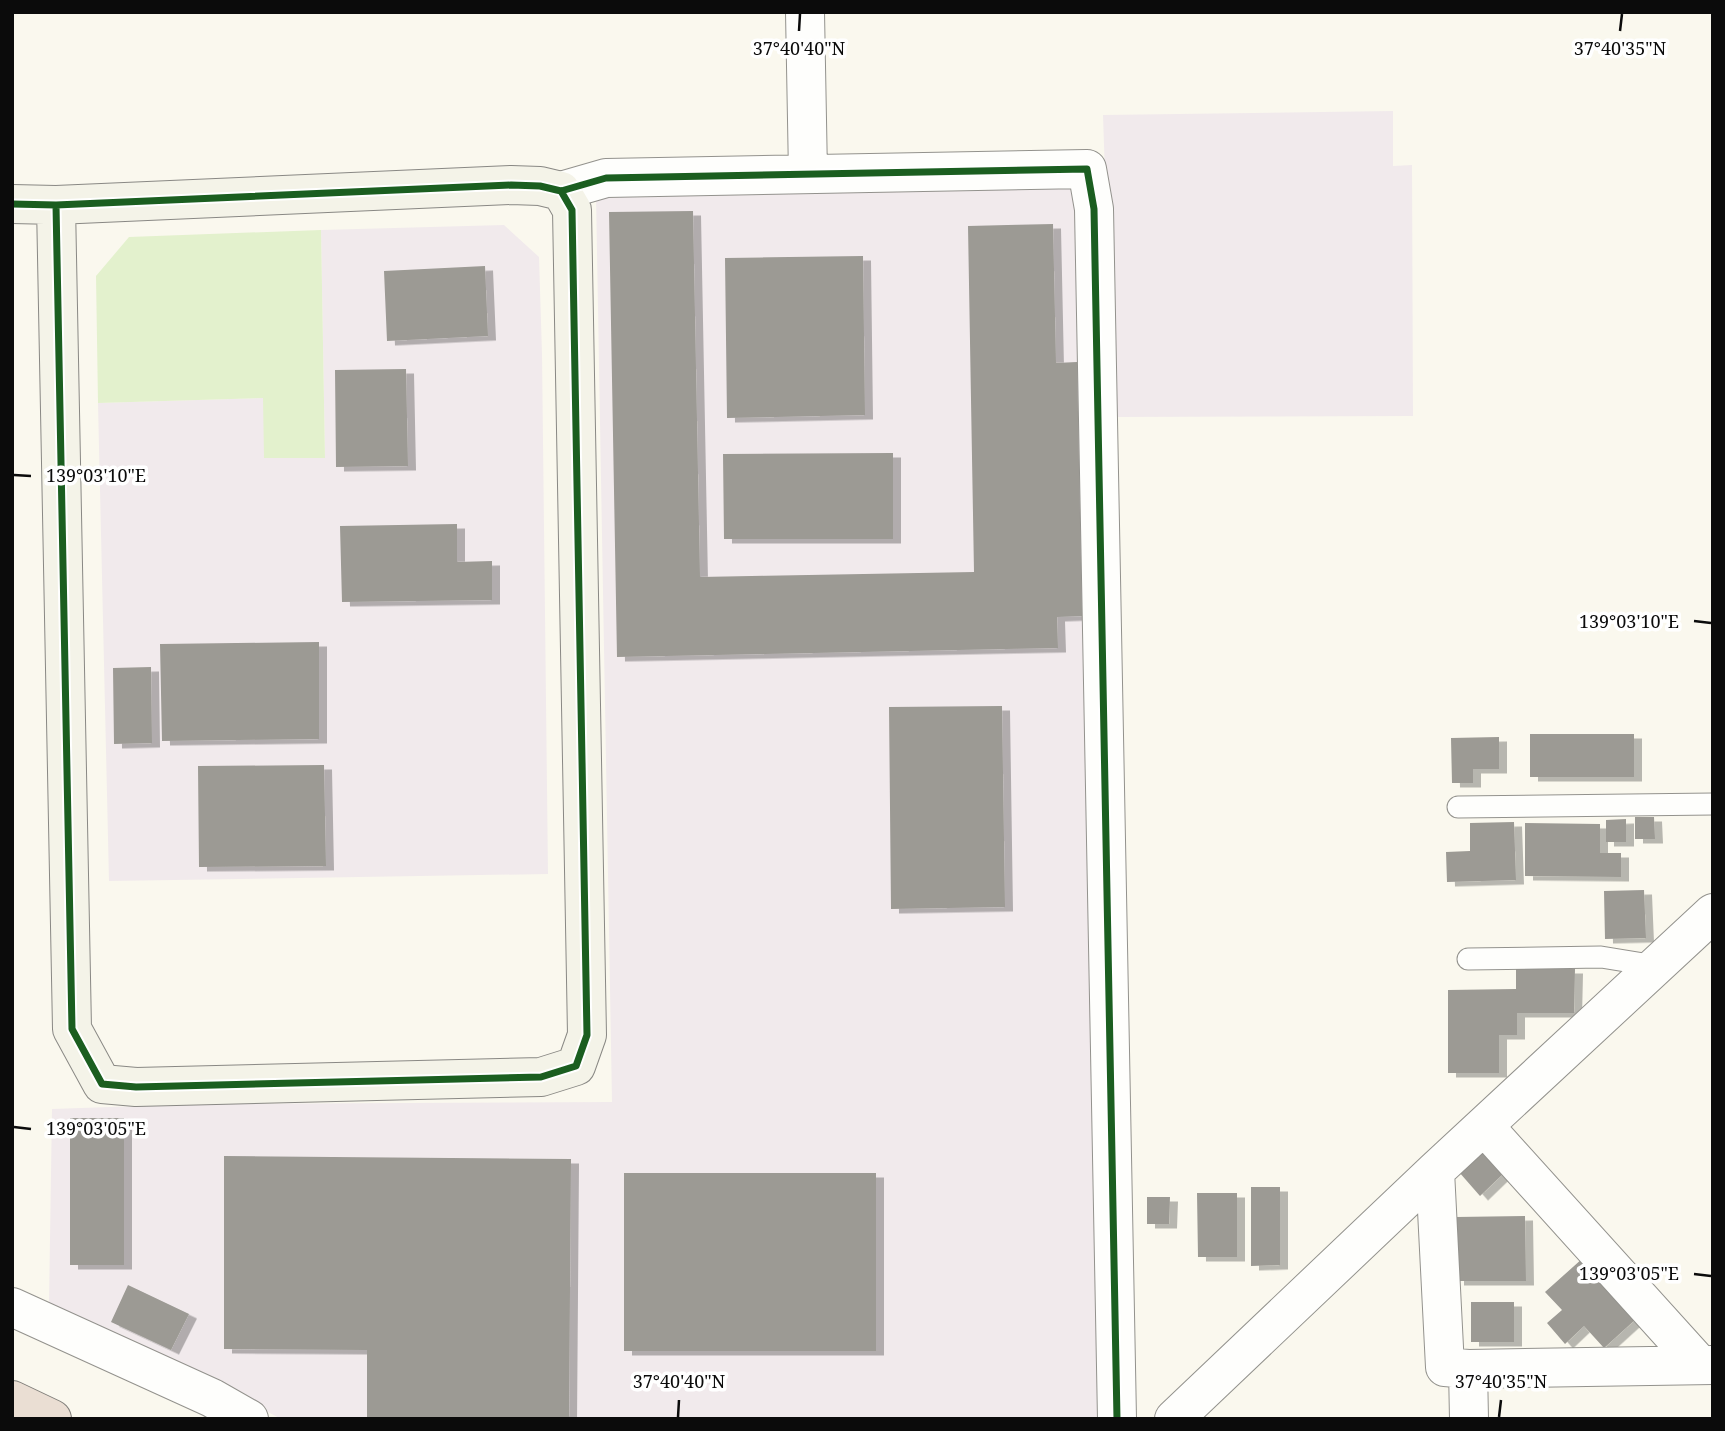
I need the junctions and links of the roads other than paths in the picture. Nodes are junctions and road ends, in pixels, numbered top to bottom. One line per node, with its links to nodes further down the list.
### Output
1 (805, 12): 2 (street)
2 (808, 174): 3 (street); 19 (street)
3 (561, 191): 5 (street); 5 (street)
4 (12, 204): 5 (street)
5 (56, 205)
6 (1713, 804): 7 (lane)
7 (1458, 807)
8 (1713, 913): 10 (street)
9 (1468, 959): 10 (lane)
10 (1656, 966): 11 (street)
11 (1484, 1126): 12 (street); 14 (street)
12 (1435, 1171): 15 (street); 20 (street)
13 (12, 1307): 18 (street)
14 (1706, 1365): 15 (street)
15 (1468, 1369): 21 (street)
16 (12, 1400): 17 (highway)
17 (52, 1419)
18 (249, 1419)
19 (1117, 1419)
20 (1174, 1419)
21 (1469, 1419)

